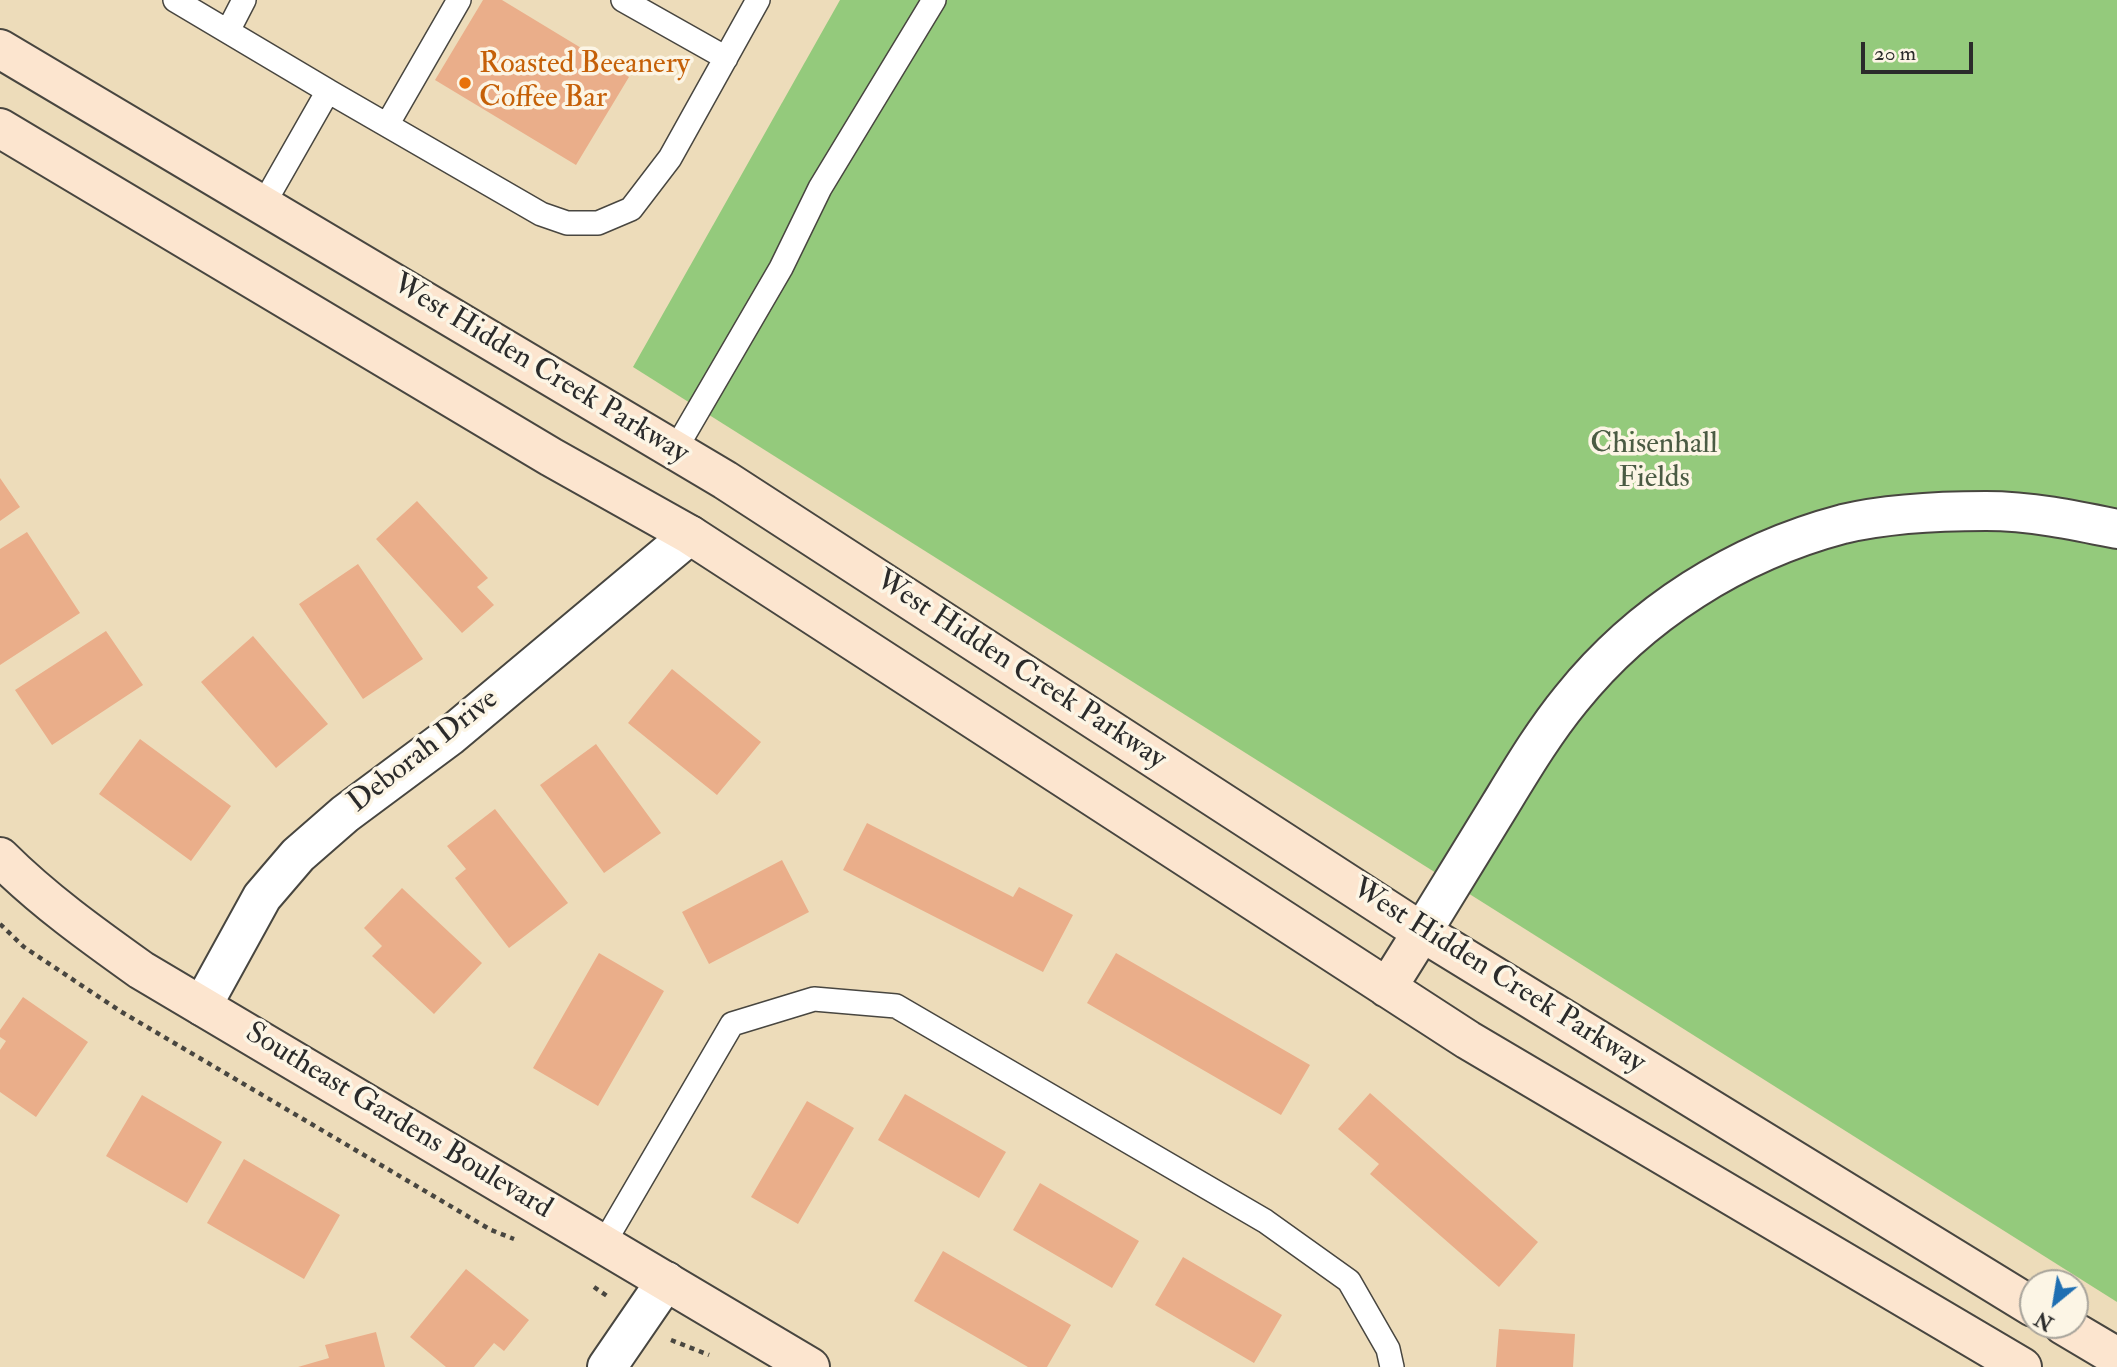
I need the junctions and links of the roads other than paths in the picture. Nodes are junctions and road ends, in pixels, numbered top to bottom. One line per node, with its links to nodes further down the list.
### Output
1 (175, 0): 7 (lane)
2 (244, 0): 7 (lane)
3 (459, 0): 11 (lane)
4 (623, 0): 9 (lane)
5 (758, 0): 9 (lane)
6 (933, 0): 14 (lane)
7 (228, 30): 10 (lane)
8 (0, 49): 13 (main road, West Hidden Creek Parkway)
9 (726, 58): 11 (lane)
10 (328, 91): 11 (lane); 13 (lane)
11 (387, 125)
12 (0, 128): 16 (main road)
13 (263, 205): 14 (main road, West Hidden Creek Parkway)
14 (675, 450): 18 (main road, West Hidden Creek Parkway)
15 (2117, 529): 18 (street)
16 (690, 535): 19 (main road); 20 (street, Deborah Drive)
17 (6, 873): 20 (main road, Southeast Gardens Boulevard)
18 (1422, 932): 19 (main road); 23 (main road, West Hidden Creek Parkway)
19 (1387, 988): 29 (main road)
20 (202, 1006): 21 (main road, Southeast Gardens Boulevard)
21 (604, 1243): 22 (main road, Southeast Gardens Boulevard); 28 (lane)
22 (666, 1281): 26 (street); 27 (main road, Southeast Gardens Boulevard)
23 (2019, 1298)
24 (2087, 1339): 25 (main road)
25 (2117, 1356)
26 (607, 1367)
27 (810, 1367)
28 (1392, 1367)
29 (2022, 1367)

